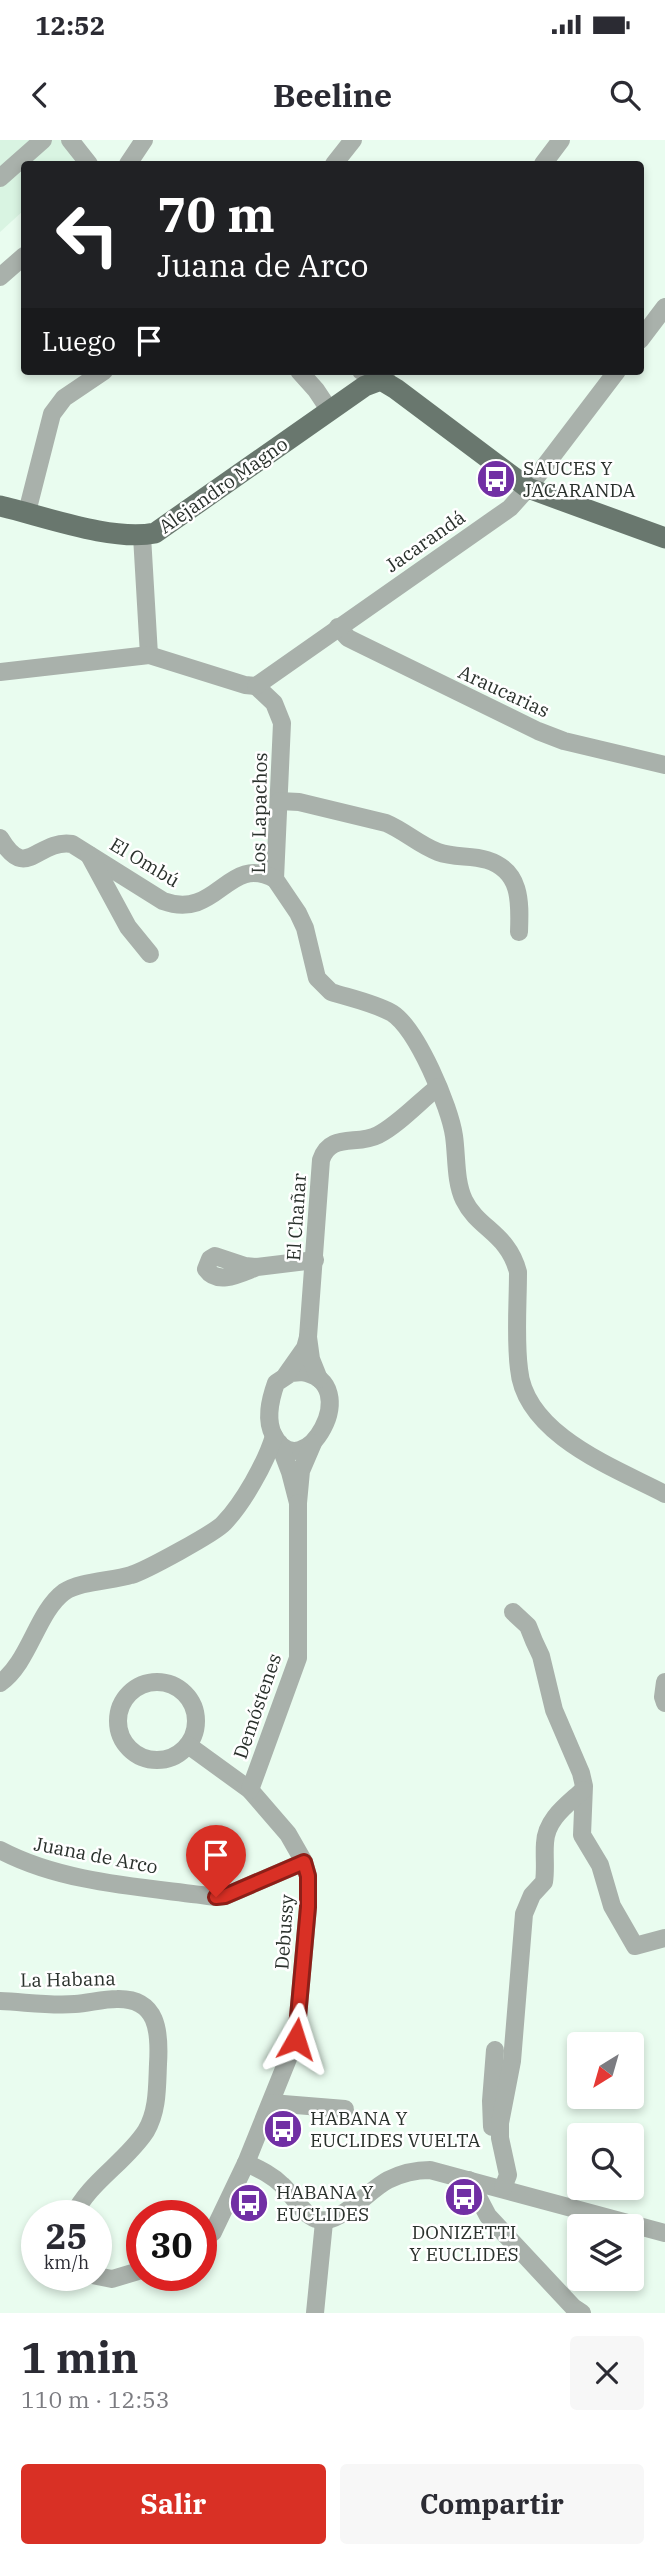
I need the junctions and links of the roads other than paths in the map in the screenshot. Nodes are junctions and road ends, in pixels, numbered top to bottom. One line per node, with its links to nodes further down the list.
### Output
1 (43, 140): 10 (street)
2 (70, 140): 6 (street)
3 (145, 140): 7 (street)
4 (353, 140): 8 (street)
5 (561, 140): 9 (street)
6 (87, 161)
7 (134, 161)
8 (336, 161)
9 (545, 161)
10 (0, 178)
11 (21, 260): 12 (street)
12 (0, 277)
13 (665, 307): 14 (street)
14 (644, 335)
15 (98, 375): 22 (street)
16 (303, 375): 19 (street)
17 (614, 375): 20 (street, Jacarandá)
18 (384, 376): 19 (main road, Alejandro Magno); 20 (main road)
19 (330, 411): 23 (main road, Alejandro Magno)
20 (528, 488): 24 (main road); 25 (street, Jacarandá)
21 (0, 506): 22 (main road, Alejandro Magno)
22 (27, 512): 23 (main road, Alejandro Magno)
23 (142, 536): 26 (street)
24 (665, 538)
25 (338, 627): 28 (street, Jacarandá); 29 (street, Araucarias)
26 (149, 655): 27 (street); 28 (street)
27 (0, 672)
28 (256, 685): 30 (street, Los Lapachos)
29 (665, 765)
30 (279, 801): 33 (street, Los Lapachos); 34 (street)
31 (0, 838): 32 (street, El Ombú)
32 (87, 852): 33 (street, El Ombú); 35 (street)
33 (275, 879): 36 (street, Los Lapachos)
34 (519, 932)
35 (150, 954)
36 (438, 1087): 37 (street, El Chañar); 46 (street, Los Lapachos)
37 (315, 1260): 38 (street); 39 (street, El Chañar)
38 (257, 1267)
39 (308, 1337): 40 (street, El Chañar); 41 (street, El Chañar)
40 (286, 1375): 41 (street); 42 (street, Demóstenes)
41 (319, 1379): 43 (street, Demóstenes)
42 (276, 1440): 43 (street); 44 (street, Demóstenes); 45 (street)
43 (313, 1443): 47 (street, Demóstenes)
44 (290, 1472): 45 (street); 47 (street, Demóstenes)
45 (257, 1475): 50 (street)
46 (665, 1494)
47 (298, 1503): 53 (street, Demóstenes)
48 (513, 1612): 54 (street)
49 (665, 1682): 51 (street)
50 (0, 1683)
51 (665, 1703)
52 (188, 1745): 52 (street); 53 (street)
53 (250, 1790): 56 (street, Demóstenes)
54 (583, 1790): 57 (street); 62 (street)
55 (0, 1850): 56 (street, Juana de Arco)
56 (304, 1862): 60 (street, Debussy)
57 (665, 1938)
58 (0, 2001): 66 (street, La Habana)
59 (495, 2050): 62 (street)
60 (271, 2104): 61 (street); 63 (street, Debussy)
61 (345, 2109)
62 (500, 2142): 65 (street)
63 (246, 2163): 67 (street); 68 (street)
64 (469, 2180): 65 (street); 67 (street); 71 (street)
65 (503, 2188): 69 (street)
66 (83, 2200)
67 (324, 2222): 70 (street)
68 (217, 2224)
69 (665, 2233)
70 (315, 2313)
71 (582, 2313)

